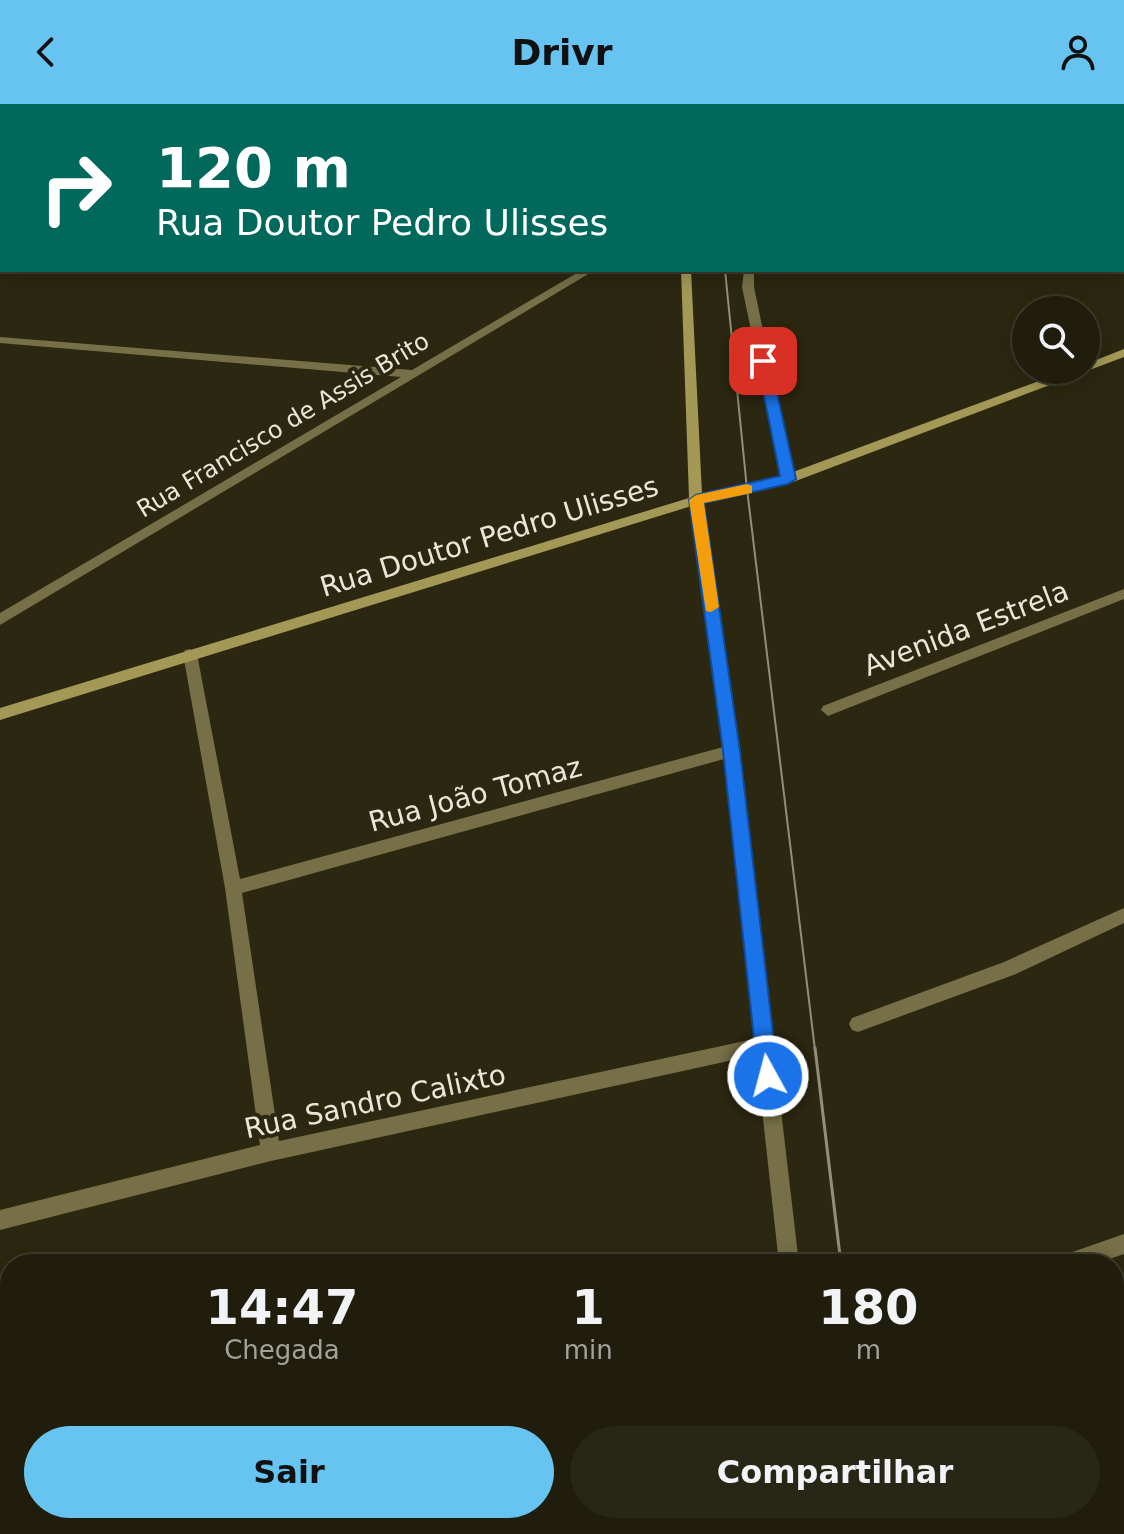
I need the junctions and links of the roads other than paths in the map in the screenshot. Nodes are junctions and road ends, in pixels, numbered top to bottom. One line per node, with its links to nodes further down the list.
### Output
1 (587, 272): 7 (street, Rua Francisco de Assis Brito)
2 (686, 272): 10 (street)
3 (749, 272): 9 (street)
4 (0, 340): 7 (street)
5 (1124, 353): 6 (street)
6 (1100, 362)
7 (412, 374): 12 (street, Rua Francisco de Assis Brito)
8 (1042, 384): 9 (street, Rua Doutor Pedro Ulisses)
9 (788, 479): 10 (street, Rua Doutor Pedro Ulisses)
10 (696, 500): 13 (street, Rua Doutor Pedro Ulisses); 16 (street)
11 (1124, 594): 14 (street, Avenida Estrela)
12 (0, 620)
13 (190, 654): 15 (street, Rua Doutor Pedro Ulisses); 17 (street)
14 (828, 710)
15 (0, 714)
16 (731, 751): 17 (street, Rua João Tomaz); 20 (street)
17 (233, 888): 21 (street)
18 (1124, 915): 19 (street)
19 (858, 1024)
20 (764, 1045): 21 (street, Rua Sandro Calixto); 24 (street)
21 (271, 1152): 22 (street, Rua Sandro Calixto)
22 (0, 1220)
23 (1124, 1244): 25 (street)
24 (788, 1254)
25 (1094, 1254)

